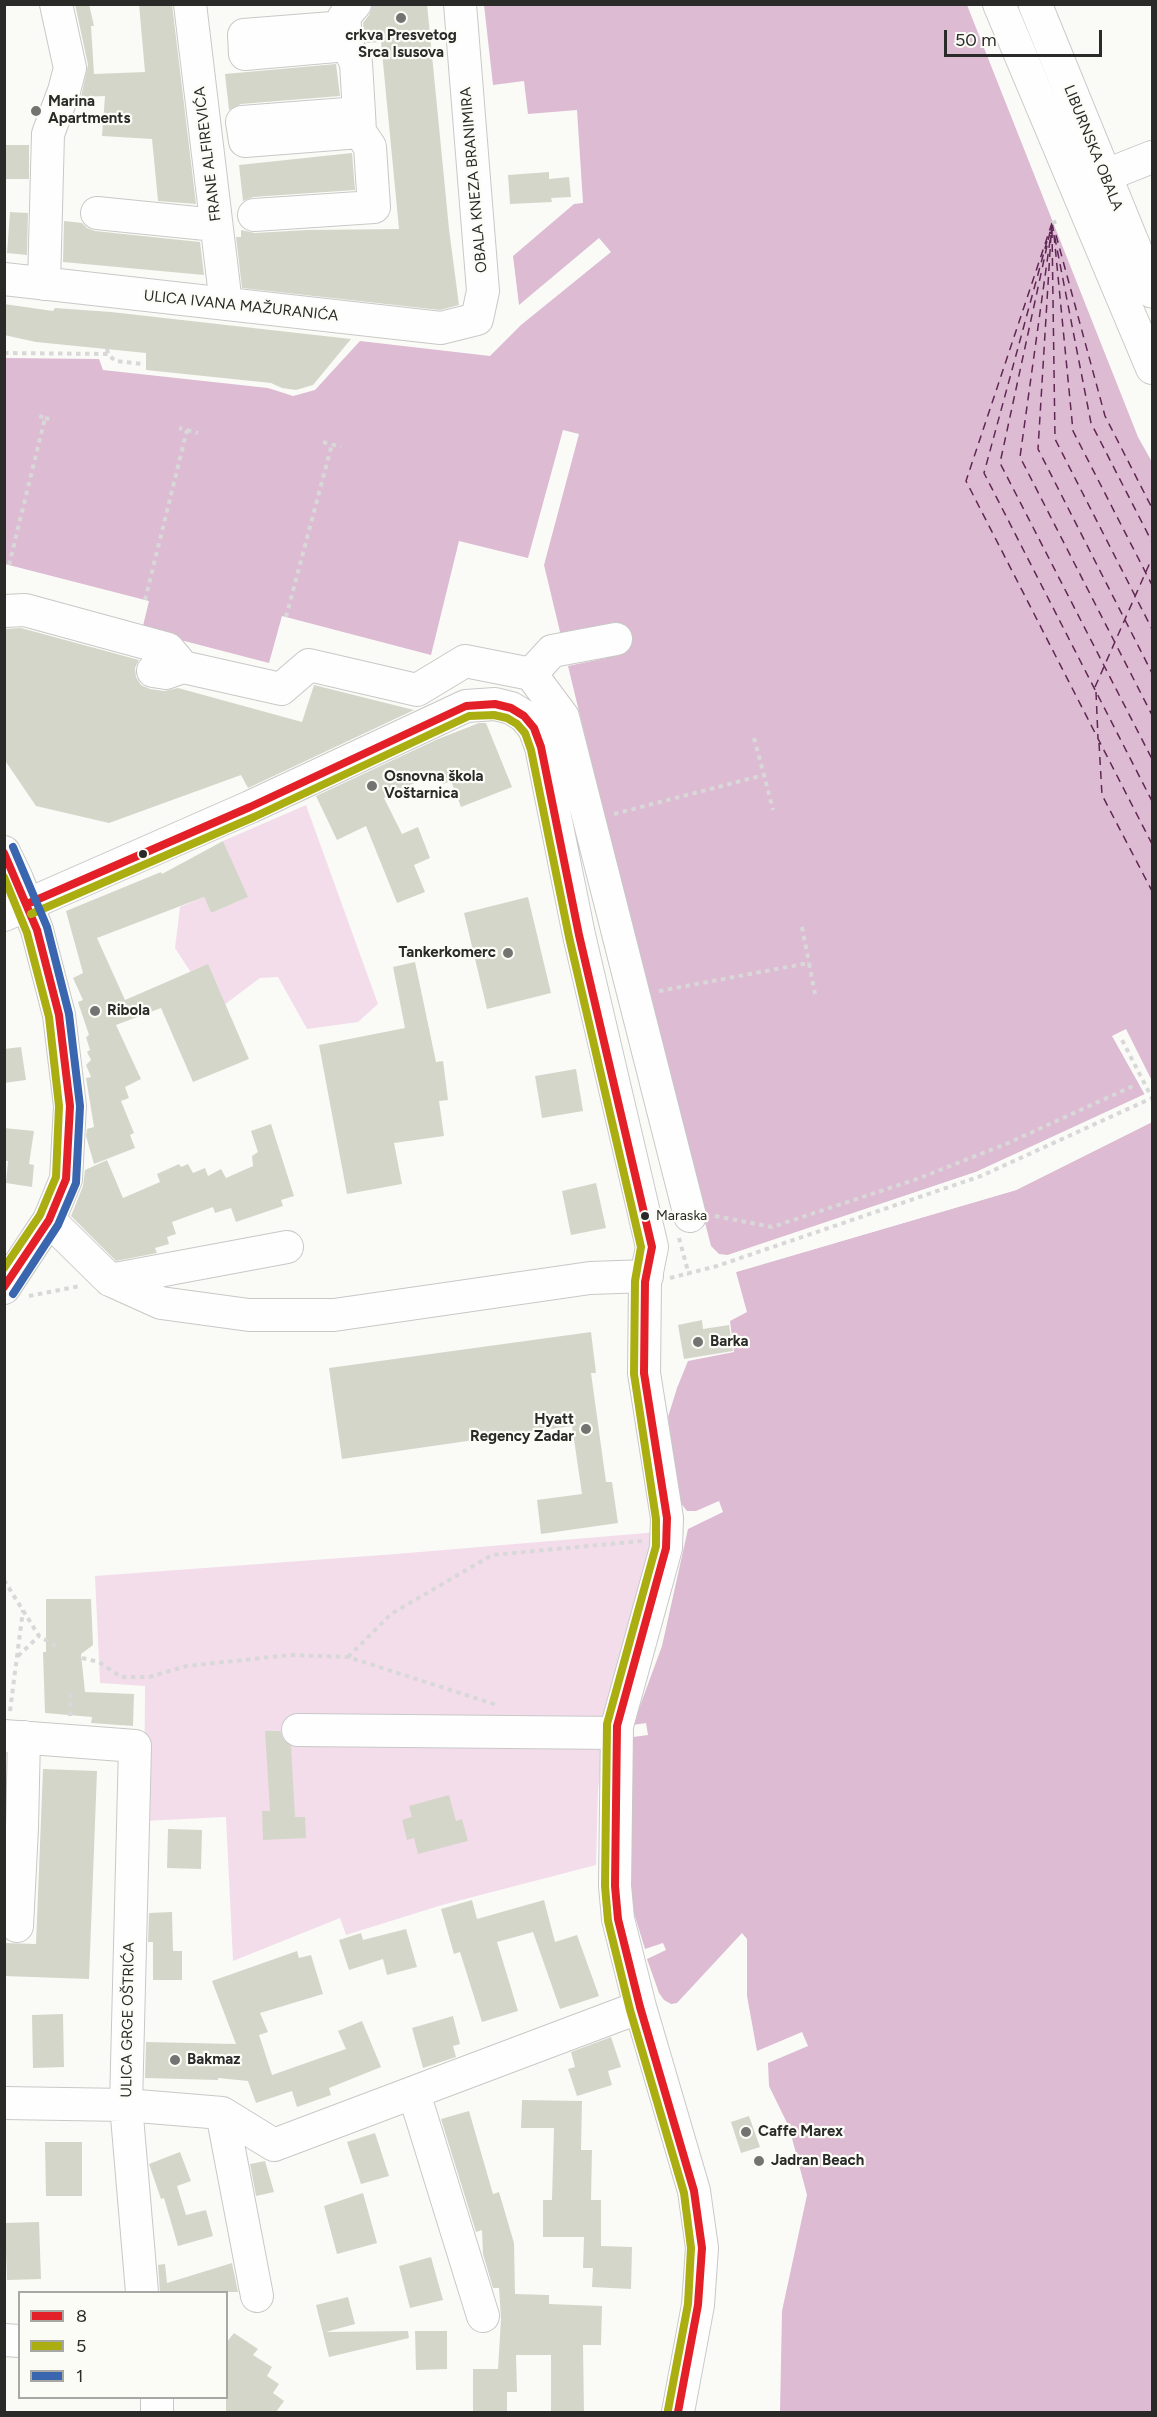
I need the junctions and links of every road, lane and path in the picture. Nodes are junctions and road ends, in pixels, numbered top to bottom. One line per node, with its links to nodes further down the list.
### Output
1 (56, 4): 15 (street)
2 (190, 4): 13 (street, FRANE ALFIREVIĆA)
3 (460, 4): 18 (street, OBALA KNEZA BRANIMIRA)
4 (999, 4): 21 (street)
5 (1035, 4): 8 (main road, LIBURNSKA OBALA)
6 (349, 25): 10 (street)
7 (1152, 157): 8 (street)
8 (1104, 177): 16 (main road, LIBURNSKA OBALA)
9 (97, 213): 13 (street)
10 (254, 215)
11 (1058, 221): 12 (path)
12 (1052, 223)
13 (216, 225): 17 (street, FRANE ALFIREVIĆA)
14 (4, 279): 15 (street, ULICA IVANA MAŽURANIĆA)
15 (44, 284): 17 (street, ULICA IVANA MAŽURANIĆA)
16 (1152, 291)
17 (226, 304): 18 (street, ULICA IVANA MAŽURANIĆA)
18 (477, 319)
19 (4, 353): 20 (path)
20 (143, 363)
21 (1152, 368)
22 (37, 416): 23 (path)
23 (45, 418): 24 (path); 31 (path)
24 (54, 420)
25 (179, 428): 26 (path)
26 (187, 430): 27 (path); 32 (path)
27 (198, 433)
28 (323, 442): 29 (path)
29 (332, 444): 30 (path); 34 (path)
30 (341, 447)
31 (9, 565)
32 (145, 600)
33 (4, 611): 37 (street)
34 (286, 617)
35 (616, 639): 36 (street)
36 (531, 674): 37 (street); 51 (street)
37 (417, 690): 38 (street)
38 (436, 719): 44 (street); 57 (street)
39 (754, 738): 40 (path)
40 (764, 775): 41 (path); 42 (path)
41 (773, 810)
42 (604, 817)
43 (4, 852): 44 (street)
44 (16, 909): 52 (street)
45 (802, 927): 46 (path)
46 (809, 963): 47 (path); 48 (path)
47 (658, 992)
48 (815, 994)
49 (1120, 1036): 54 (path)
50 (1133, 1086): 51 (path)
51 (702, 1216): 54 (path)
52 (49, 1220): 55 (street); 56 (street)
53 (287, 1247): 55 (street)
54 (689, 1275): 57 (path)
55 (110, 1280): 56 (path); 57 (street)
56 (12, 1283)
57 (645, 1290): 58 (street)
58 (666, 1539): 64 (path); 69 (street)
59 (4, 1580): 60 (path)
60 (23, 1610): 61 (path); 63 (path)
61 (39, 1636): 62 (path); 63 (path)
62 (56, 1646)
63 (17, 1657): 67 (path)
64 (348, 1657): 65 (path); 66 (path)
65 (82, 1658)
66 (502, 1707)
67 (13, 1729): 70 (street); 74 (street, ULICA GRGE OŠTRIĆA)
68 (298, 1730): 69 (street)
69 (617, 1733): 71 (street)
70 (16, 1926)
71 (640, 2007): 72 (street); 79 (street)
72 (414, 2093): 75 (street); 78 (street)
73 (4, 2103): 74 (street)
74 (126, 2105): 75 (street); 76 (street, ULICA GRGE OŠTRIĆA)
75 (222, 2113): 77 (street)
76 (142, 2291)
77 (257, 2296)
78 (483, 2316)
79 (678, 2412)

